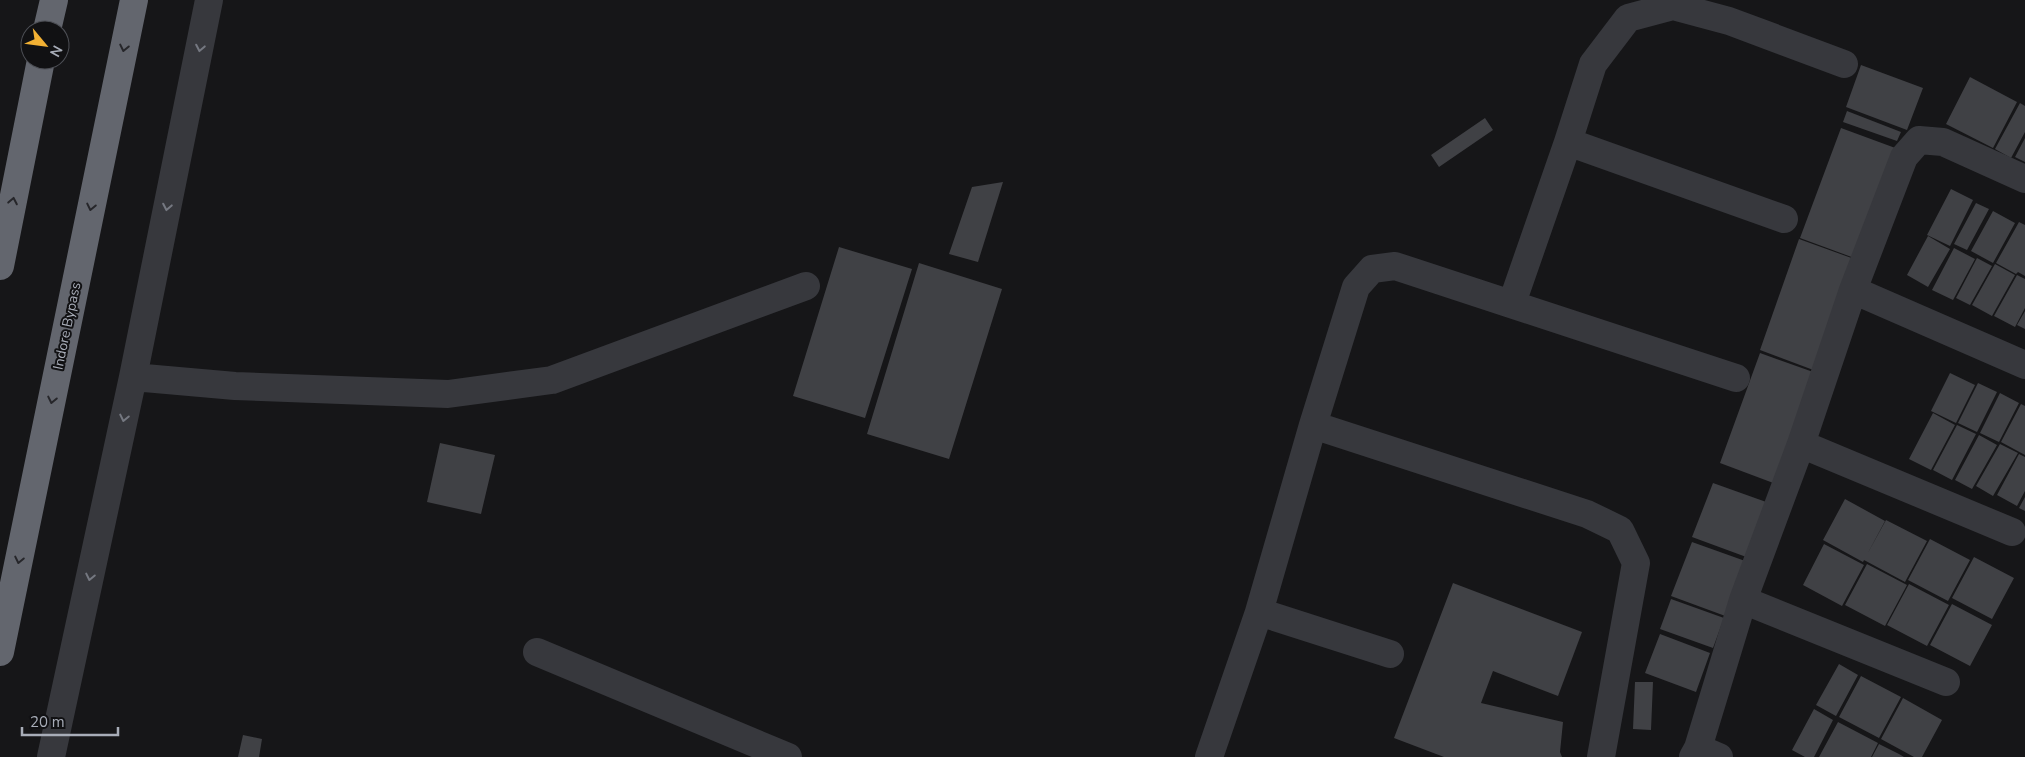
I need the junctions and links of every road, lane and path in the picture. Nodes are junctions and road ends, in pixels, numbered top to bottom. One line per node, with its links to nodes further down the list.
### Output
1 (54, 0): 4 (highway)
2 (134, 0): 22 (highway, Indore Bypass, one-way to 22)
3 (209, 0): 15 (street, one-way to 15)
4 (50, 20)
5 (1844, 64): 7 (street)
6 (39, 70): 10 (highway, one-way to 6)
7 (1568, 142): 9 (street); 13 (street)
8 (2025, 179): 12 (street)
9 (1784, 218)
10 (0, 266)
11 (806, 286): 15 (street)
12 (1853, 290): 14 (street); 18 (street)
13 (1512, 303): 16 (street); 17 (street)
14 (2025, 365)
15 (133, 377): 27 (street, one-way to 27)
16 (1736, 378)
17 (1313, 425): 21 (street); 30 (street)
18 (1801, 444): 19 (street); 20 (street)
19 (2012, 532)
20 (1743, 600): 25 (street); 26 (street)
21 (1259, 612): 24 (street); 29 (street)
22 (0, 652)
23 (536, 652): 28 (street)
24 (1390, 654)
25 (1946, 682)
26 (1704, 754)
27 (51, 757)
28 (788, 757)
29 (1209, 757)
30 (1601, 757)

